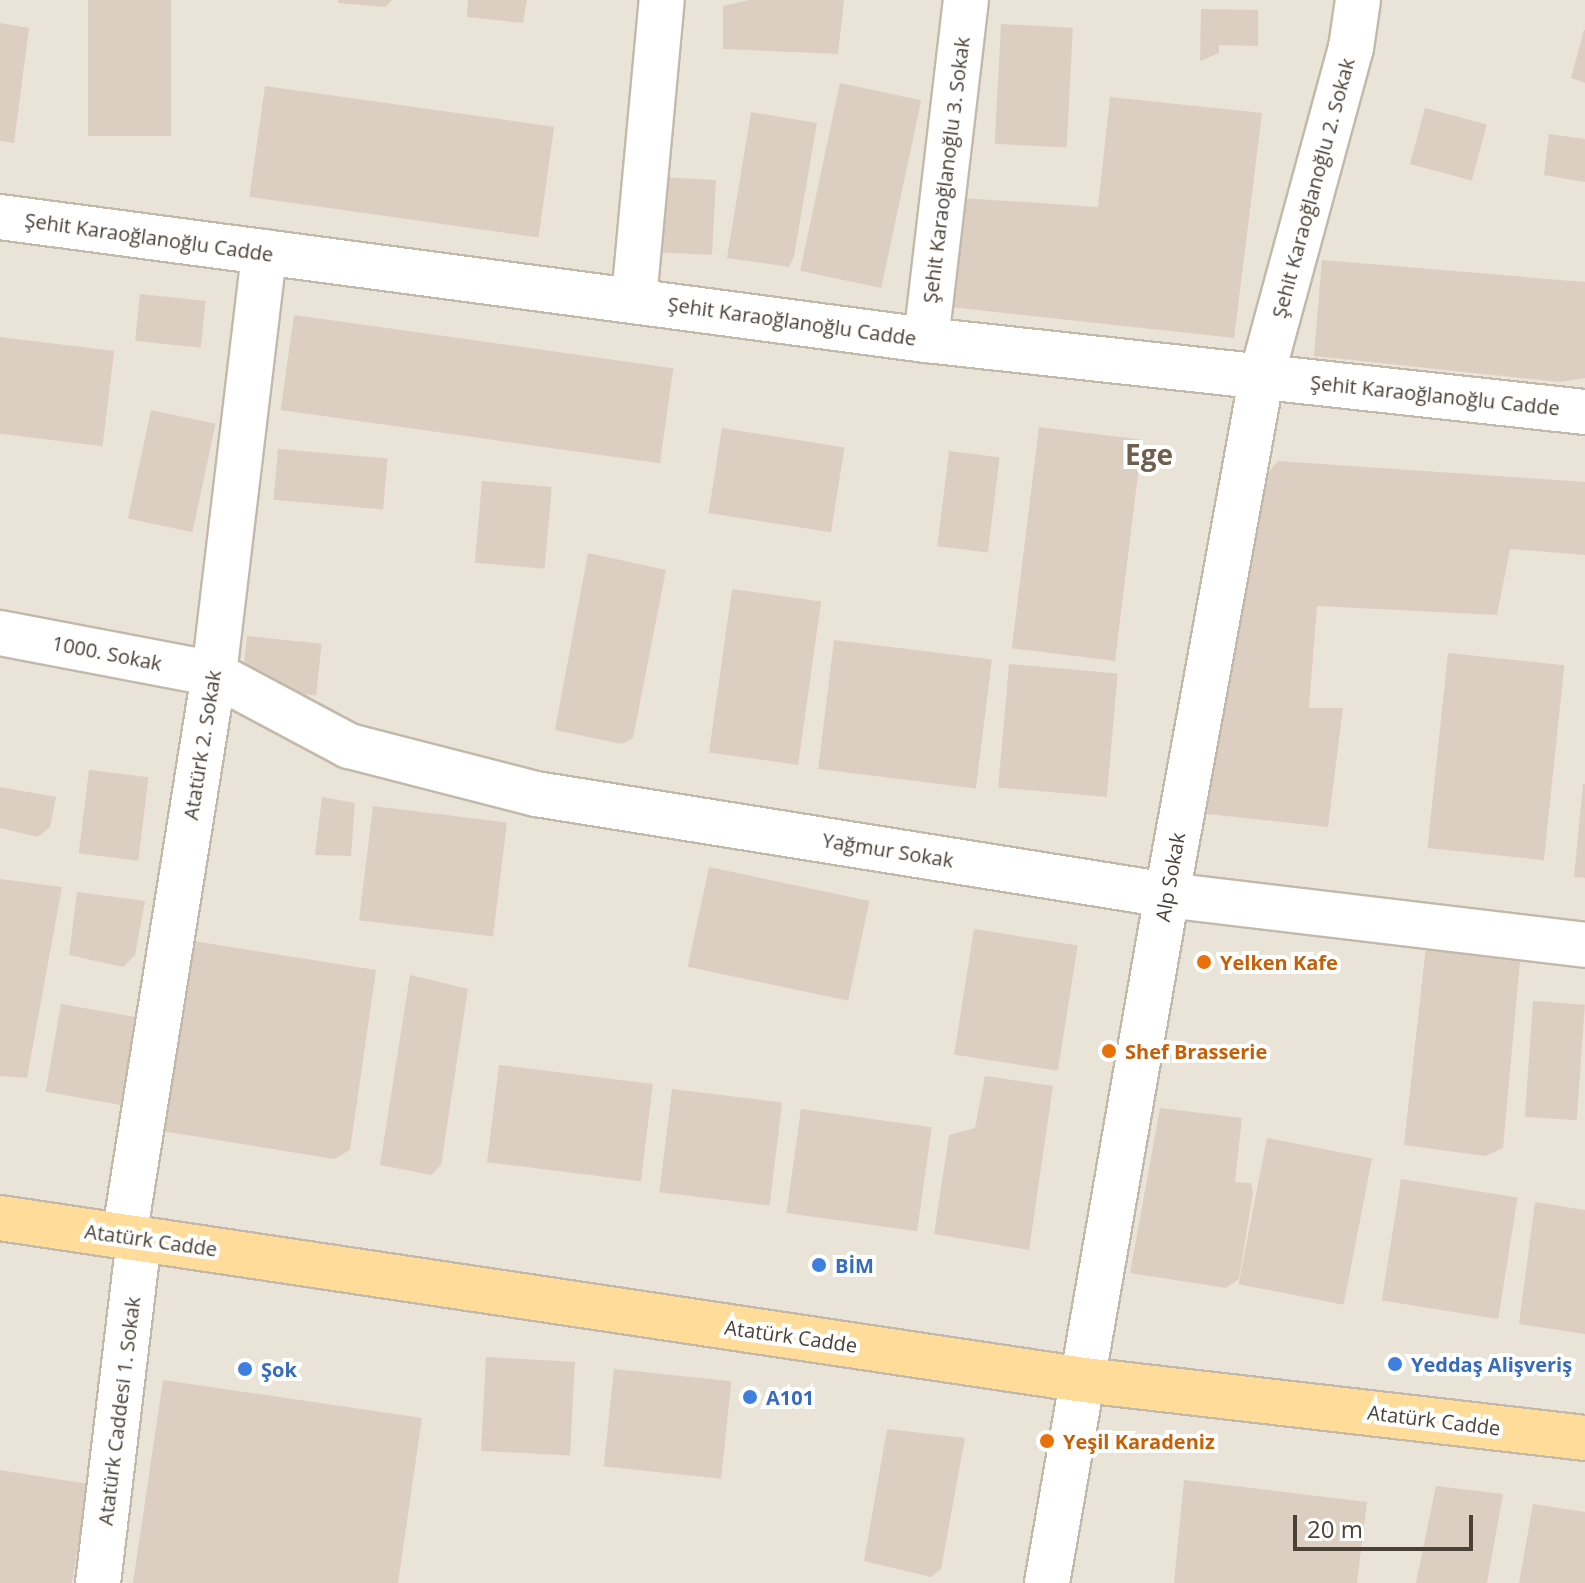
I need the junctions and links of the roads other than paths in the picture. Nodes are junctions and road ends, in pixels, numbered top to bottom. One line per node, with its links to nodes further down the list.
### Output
1 (662, 0): 6 (street)
2 (966, 0): 7 (street, Şehit Karaoğlanoğlu 3. Sokak)
3 (1358, 0): 8 (street, Şehit Karaoğlanoğlu 2. Sokak)
4 (0, 217): 5 (street, Şehit Karaoğlanoğlu Cadde)
5 (264, 252): 6 (street, Şehit Karaoğlanoğlu Cadde); 11 (street, Atatürk 2. Sokak)
6 (634, 299): 7 (street, Şehit Karaoğlanoğlu Cadde)
7 (926, 340): 8 (street, Şehit Karaoğlanoğlu Cadde)
8 (1262, 375): 9 (street, Şehit Karaoğlanoğlu Cadde); 12 (street, Alp Sokak)
9 (1585, 412)
10 (0, 633): 11 (street, 1000. Sokak)
11 (214, 674): 12 (street, Yağmur Sokak); 15 (street, Atatürk 2. Sokak)
12 (1167, 895): 13 (street, Yağmur Sokak); 16 (street, Alp Sokak)
13 (1585, 945)
14 (0, 1218): 15 (main road, Atatürk Cadde)
15 (132, 1238): 16 (main road, Atatürk Cadde); 18 (street, Atatürk Caddesi 1. Sokak)
16 (1084, 1380): 17 (main road, Atatürk Cadde); 19 (street, Alp Sokak)
17 (1585, 1438)
18 (98, 1583)
19 (1047, 1583)

